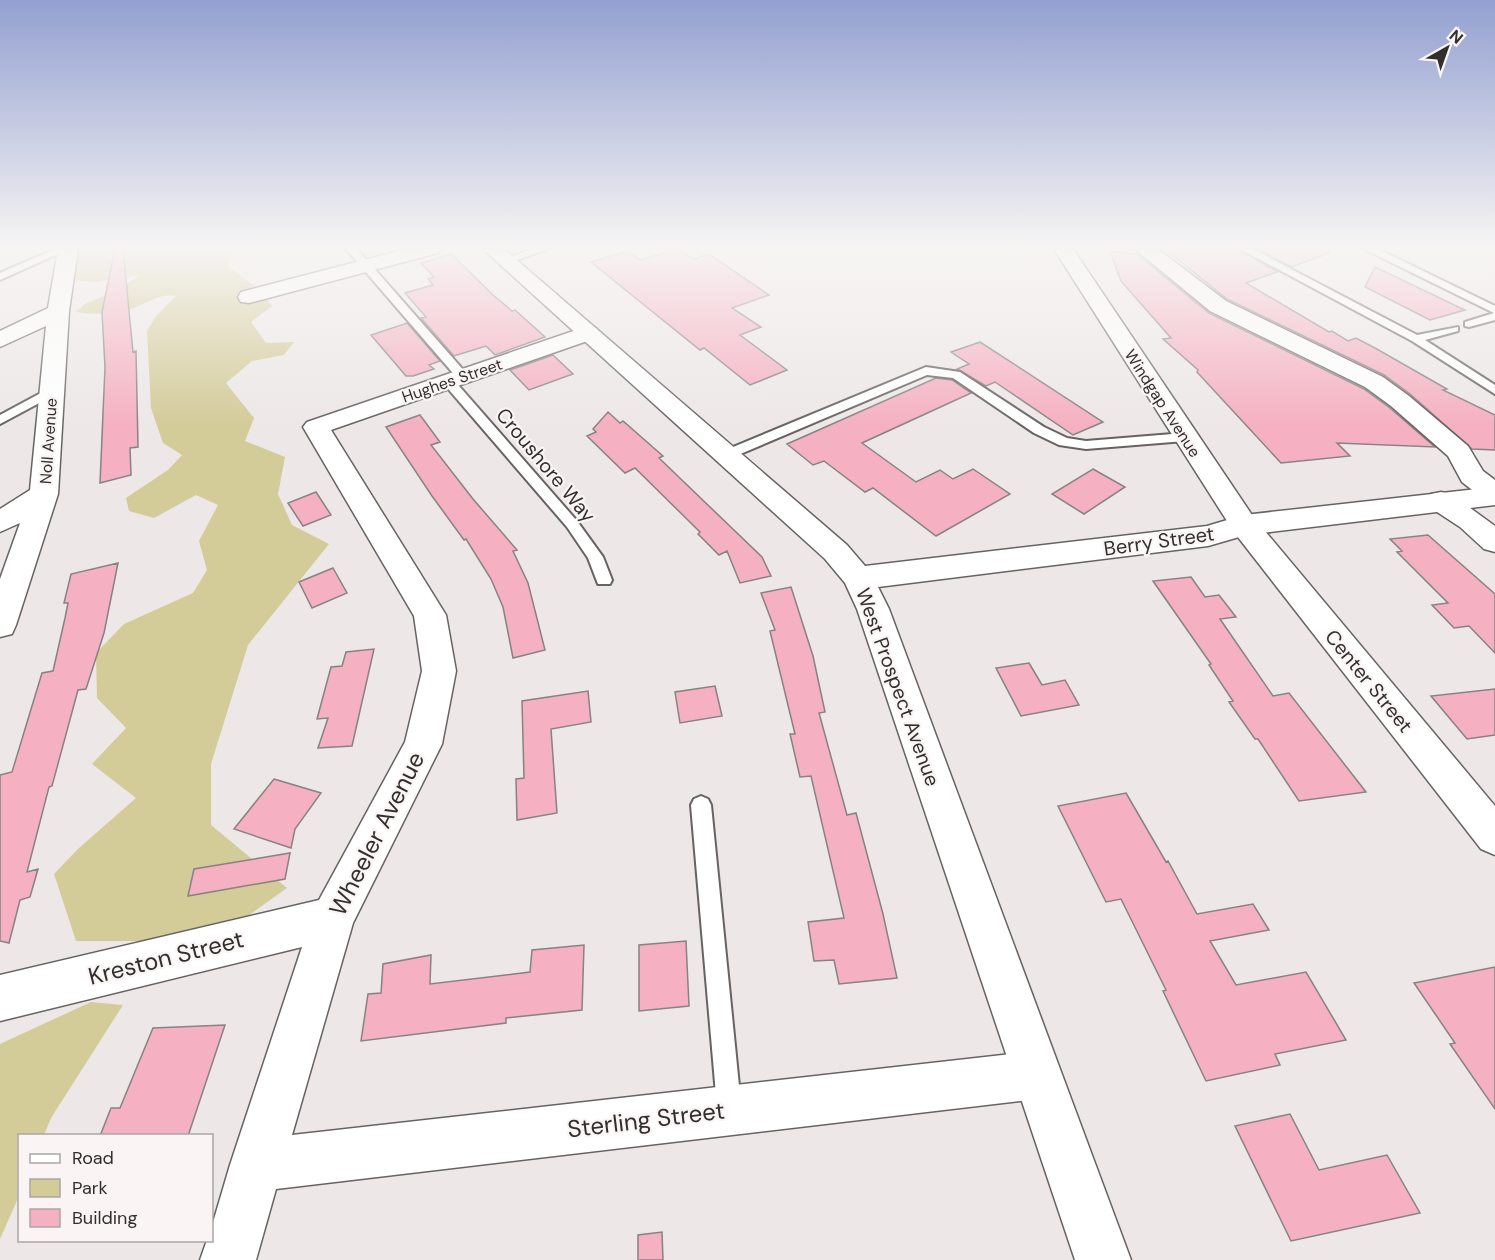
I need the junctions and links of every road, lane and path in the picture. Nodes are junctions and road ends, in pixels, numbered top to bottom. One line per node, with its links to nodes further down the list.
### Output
1 (58, 308): 7 (street, Noll Avenue)
2 (398, 308): 14 (lane, Croushore Way)
3 (559, 308): 11 (street, West Prospect Avenue)
4 (1101, 308): 19 (street, Windgap Avenue)
5 (1222, 308): 22 (street)
6 (1357, 308): 12 (lane)
7 (58, 311): 13 (street); 16 (street, Noll Avenue)
8 (1495, 316): 9 (lane)
9 (1469, 324)
10 (1454, 329): 12 (lane)
11 (588, 333): 14 (street, Hughes Street); 20 (street, West Prospect Avenue)
12 (1416, 339): 15 (lane)
13 (0, 340)
14 (455, 379): 18 (street, Hughes Street); 28 (lane, Croushore Way)
15 (1495, 390)
16 (52, 391): 17 (lane); 21 (street, Noll Avenue)
17 (0, 420)
18 (316, 427): 32 (street, Wheeler Avenue)
19 (1185, 436): 20 (lane); 25 (street, Windgap Avenue)
20 (726, 455): 27 (street, West Prospect Avenue)
21 (44, 494): 24 (street); 29 (street, Noll Avenue)
22 (1495, 495): 23 (street, Berry Street)
23 (1441, 501): 25 (street, Berry Street); 26 (street)
24 (0, 522)
25 (1244, 525): 27 (street, Berry Street); 31 (street, Center Street)
26 (1495, 542)
27 (858, 578): 34 (street, West Prospect Avenue)
28 (604, 580)
29 (0, 626)
30 (701, 805): 35 (lane)
31 (1495, 836)
32 (333, 918): 33 (street, Kreston Street); 36 (street, Wheeler Avenue)
33 (0, 998)
34 (1036, 1075): 35 (street, Sterling Street); 38 (street, West Prospect Avenue)
35 (729, 1110): 36 (street, Sterling Street)
36 (256, 1166): 37 (street, Wheeler Avenue)
37 (228, 1260)
38 (1103, 1260)

